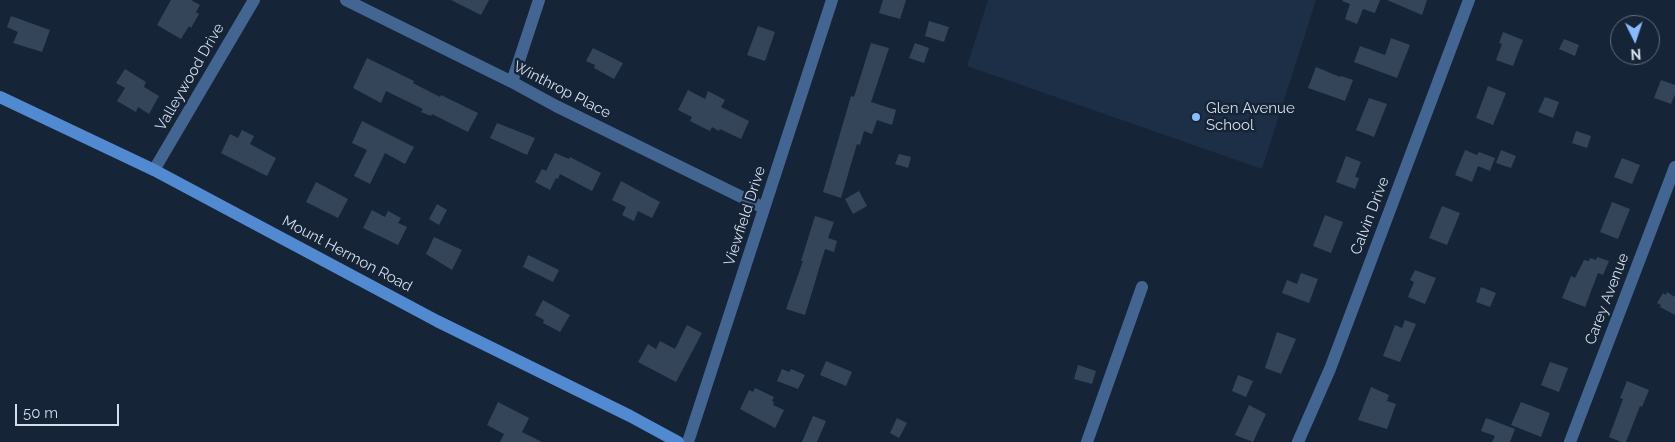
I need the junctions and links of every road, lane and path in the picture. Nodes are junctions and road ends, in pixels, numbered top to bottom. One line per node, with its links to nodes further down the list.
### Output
1 (254, 0): 9 (street, Valleywood Drive)
2 (346, 0): 6 (street, Winthrop Place)
3 (539, 0): 6 (street)
4 (832, 0): 10 (street, Viewfield Drive)
5 (1469, 0): 15 (street, Calvin Drive)
6 (512, 82): 10 (street, Winthrop Place)
7 (0, 97): 9 (main road, Mount Hermon Road)
8 (1675, 168): 16 (street, Carey Avenue)
9 (154, 170): 12 (main road, Mount Hermon Road)
10 (764, 208): 13 (street, Viewfield Drive)
11 (1142, 287): 14 (street)
12 (678, 442)
13 (688, 442)
14 (1087, 442)
15 (1298, 442)
16 (1570, 442)

